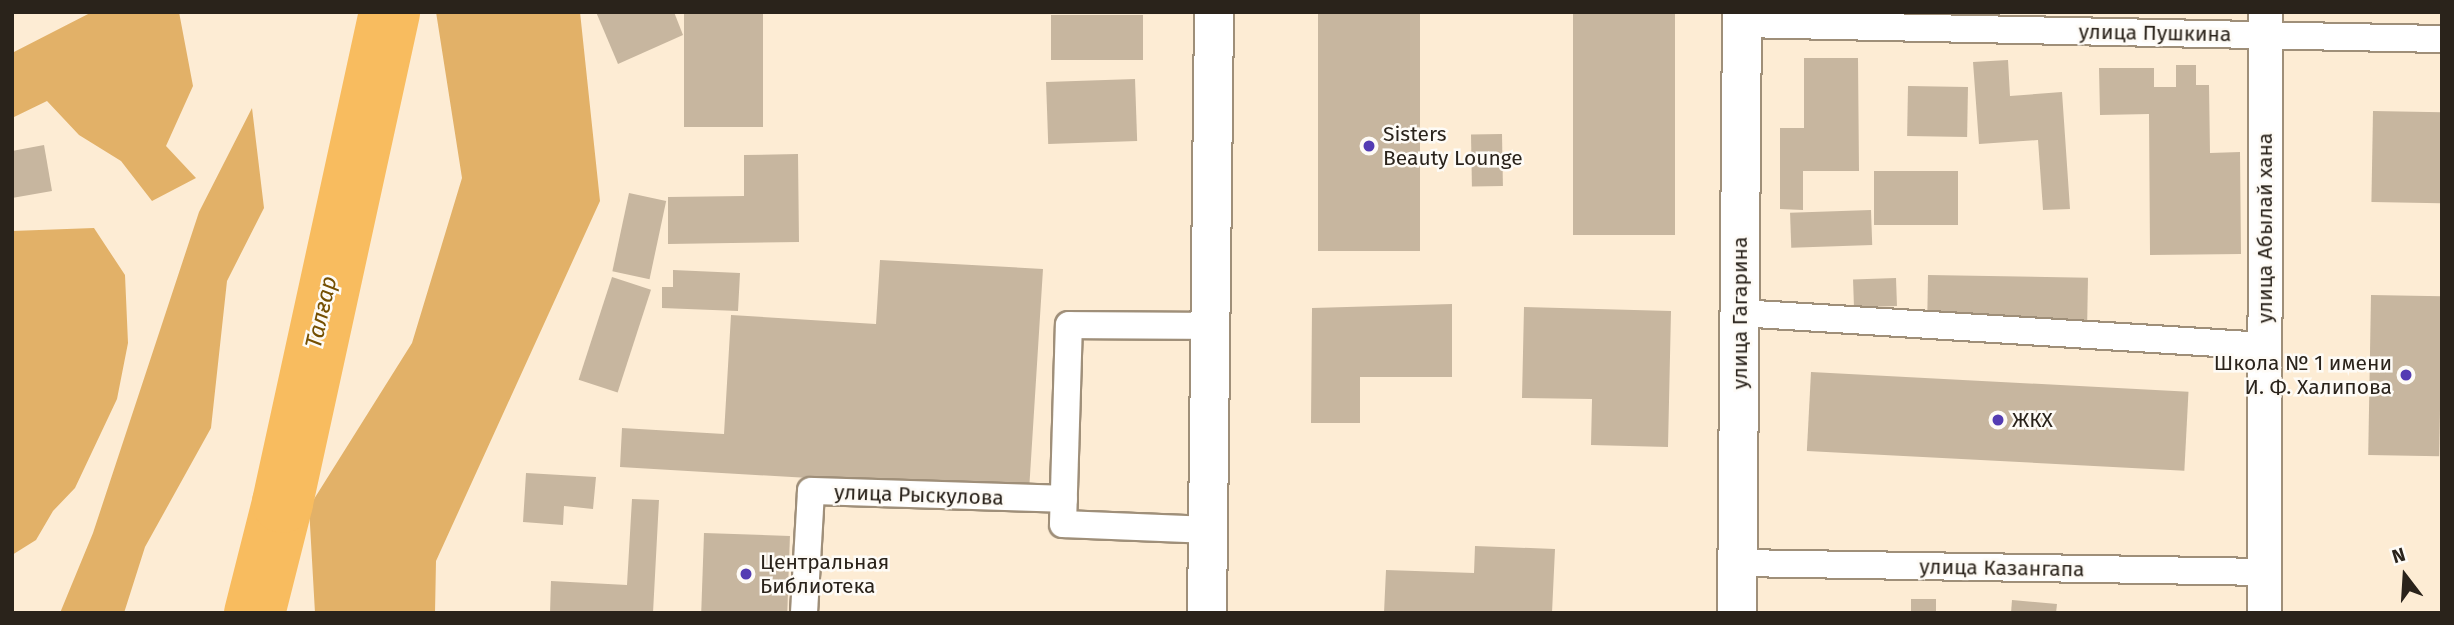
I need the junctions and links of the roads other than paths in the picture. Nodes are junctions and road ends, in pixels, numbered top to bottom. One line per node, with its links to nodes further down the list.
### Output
1 (1214, 12): 6 (main road)
2 (1741, 18): 3 (street, улица Пушкина); 5 (main road, улица Гагарина)
3 (2265, 24): 4 (street, улица Пушкина); 7 (street, улица Абылай хана)
4 (2442, 39)
5 (1740, 313): 7 (street); 10 (main road, улица Гагарина)
6 (1211, 326): 8 (street); 9 (main road)
7 (2265, 346): 11 (street, улица Абылай хана)
8 (1064, 499): 9 (street); 12 (street, улица Рыскулова)
9 (1210, 530): 13 (main road)
10 (1739, 563): 11 (street, улица Казангапа); 14 (main road, улица Гагарина)
11 (2265, 572): 15 (street, улица Абылай хана)
12 (804, 613)
13 (1207, 613)
14 (1737, 613)
15 (2264, 613)

